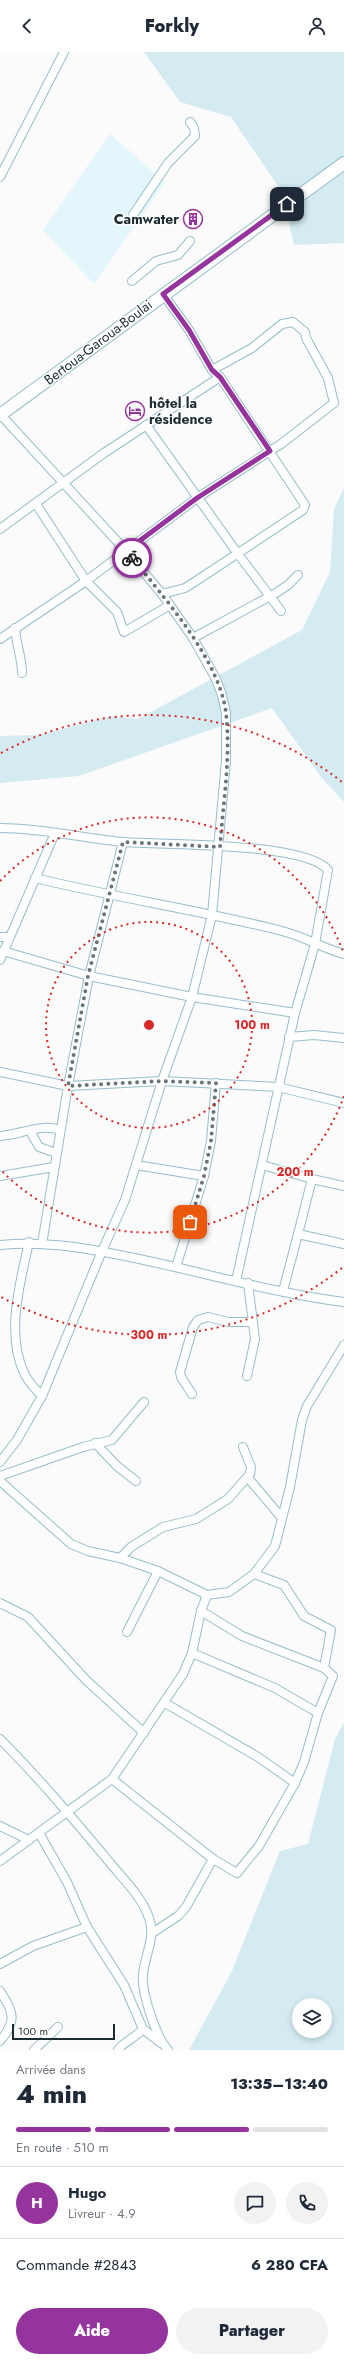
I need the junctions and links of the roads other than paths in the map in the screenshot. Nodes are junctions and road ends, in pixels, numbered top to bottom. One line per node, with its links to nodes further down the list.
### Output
1 (64, 52): 4 (street)
2 (190, 122): 5 (street)
3 (339, 167): 8 (highway, Bertoua-Garoua-Boulai)
4 (0, 177)
5 (133, 215)
6 (190, 240): 7 (street)
7 (132, 281)
8 (163, 294): 9 (street); 11 (highway, Bertoua-Garoua-Boulai)
9 (212, 370): 10 (street); 13 (street)
10 (220, 377): 12 (street); 13 (street)
11 (0, 415): 14 (street)
12 (146, 425): 14 (street); 15 (street)
13 (270, 451): 15 (street); 19 (street)
14 (62, 485): 16 (street); 18 (street)
15 (197, 498): 18 (street); 19 (street)
16 (36, 504): 17 (street); 21 (street)
17 (0, 529)
18 (126, 551): 21 (street); 22 (street)
19 (238, 554): 22 (street); 23 (street)
20 (298, 575): 23 (street)
21 (86, 581): 24 (street); 26 (street)
22 (162, 594): 24 (street)
23 (270, 596): 25 (street); 27 (street)
24 (170, 605): 27 (street)
25 (281, 611)
26 (15, 628): 28 (street); 29 (street)
27 (193, 638): 33 (street)
28 (0, 639)
29 (22, 674)
30 (0, 828): 31 (street)
31 (55, 833): 32 (street); 34 (street)
32 (123, 842): 33 (street); 35 (street)
33 (220, 847): 36 (street); 38 (street)
34 (35, 878): 35 (street); 37 (street)
35 (109, 896): 36 (street); 42 (street)
36 (212, 915): 38 (street); 43 (street)
37 (4, 937): 39 (street)
38 (315, 944): 40 (street); 44 (street)
39 (3, 951): 41 (street); 42 (street)
40 (344, 954)
41 (0, 960)
42 (88, 976): 43 (street); 50 (street)
43 (192, 997): 44 (street); 48 (street)
44 (295, 1013): 45 (street)
45 (289, 1038): 46 (street); 51 (street)
46 (344, 1038)
47 (0, 1072): 50 (street)
48 (162, 1081): 49 (street); 50 (street); 57 (street)
49 (216, 1083): 51 (street); 61 (street)
50 (68, 1086): 53 (street)
51 (278, 1088): 52 (street); 58 (street)
52 (344, 1103)
53 (60, 1130): 54 (street); 56 (street)
54 (30, 1131): 55 (street); 56 (street)
55 (0, 1136)
56 (56, 1153): 59 (street)
57 (136, 1165): 61 (street); 69 (street)
58 (262, 1165): 62 (street); 71 (street)
59 (54, 1167): 60 (street); 66 (street)
60 (0, 1176)
61 (204, 1176): 70 (street)
62 (312, 1179): 63 (street); 64 (street)
63 (344, 1186)
64 (298, 1234): 67 (street); 73 (street)
65 (29, 1242): 66 (street); 68 (street); 79 (street)
66 (42, 1244): 69 (street)
67 (344, 1244)
68 (0, 1245)
69 (102, 1251): 70 (street); 79 (street)
70 (176, 1267): 71 (street)
71 (236, 1281): 72 (street)
72 (248, 1283): 73 (street); 75 (street)
73 (283, 1291): 74 (street)
74 (344, 1302)
75 (253, 1322): 77 (street); 78 (street)
76 (344, 1346): 88 (street)
77 (247, 1376)
78 (192, 1394)
79 (42, 1396): 83 (street)
80 (144, 1402): 81 (street)
81 (95, 1443): 84 (street); 87 (street)
82 (243, 1447): 85 (street)
83 (0, 1462)
84 (0, 1476)
85 (248, 1478): 88 (street); 89 (street)
86 (0, 1481): 89 (street)
87 (136, 1481)
88 (282, 1518): 91 (street)
89 (120, 1558): 90 (street)
90 (158, 1571): 92 (street); 95 (street)
91 (254, 1574): 92 (street); 97 (street)
92 (207, 1595): 94 (street)
93 (0, 1603): 100 (street)
94 (201, 1612): 96 (street); 97 (street)
95 (127, 1632)
96 (192, 1653): 98 (street); 99 (street)
97 (324, 1668): 99 (street)
98 (165, 1703): 100 (street); 103 (street)
99 (318, 1713): 103 (street)
100 (144, 1733): 102 (street)
101 (0, 1739): 104 (street)
102 (112, 1778): 104 (street); 108 (street)
103 (295, 1783): 108 (street)
104 (68, 1812): 106 (street); 111 (street)
105 (0, 1826): 107 (street)
106 (39, 1833): 107 (street); 110 (street)
107 (29, 1840): 109 (street)
108 (213, 1859): 111 (street)
109 (0, 1861)
110 (87, 1927): 112 (street); 115 (street)
111 (152, 1933): 117 (street)
112 (0, 1964)
113 (0, 1991): 116 (street)
114 (58, 2027): 118 (street)
115 (143, 2029): 117 (street); 119 (street)
116 (0, 2041)
117 (161, 2043): 120 (street)
118 (34, 2050)
119 (118, 2050)
120 (168, 2050)

